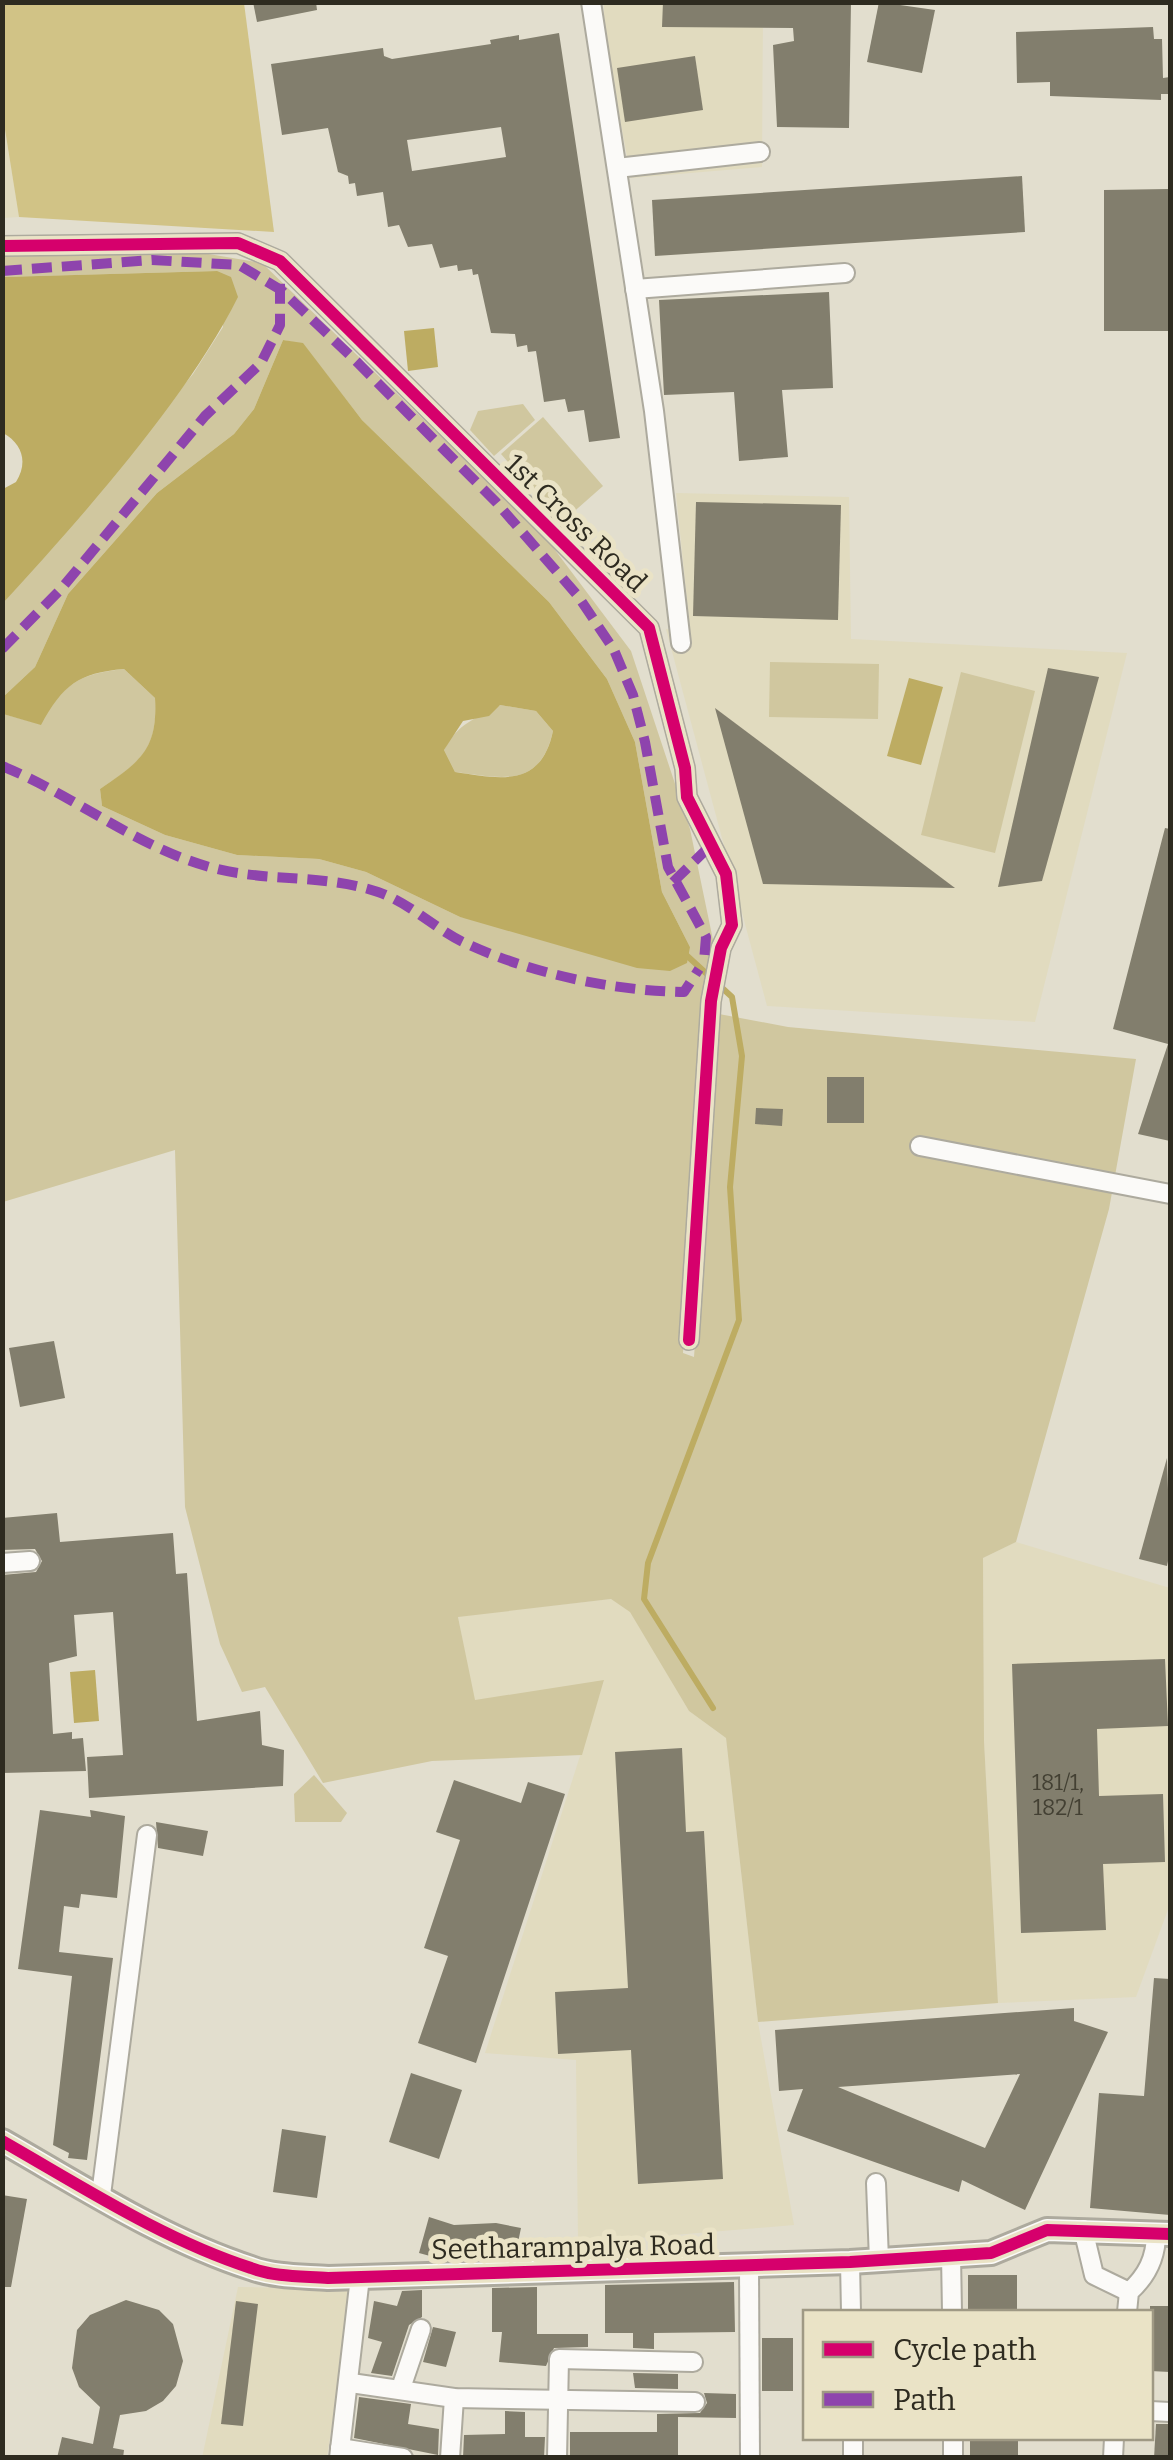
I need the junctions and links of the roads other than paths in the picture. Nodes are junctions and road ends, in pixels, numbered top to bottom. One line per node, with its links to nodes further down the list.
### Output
1 (591, 2): 3 (street)
2 (760, 152): 3 (street)
3 (617, 168): 6 (street)
4 (2, 246): 10 (street, 1st Cross Road)
5 (845, 273): 6 (street)
6 (635, 288): 7 (street)
7 (680, 643)
8 (920, 1146): 9 (street)
9 (1170, 1194)
10 (689, 1340)
11 (30, 1561): 12 (street)
12 (2, 1563)
13 (147, 1835): 16 (street)
14 (2, 2141): 16 (street, Seetharampalya Road)
15 (876, 2183): 20 (street)
16 (100, 2195): 23 (street, Seetharampalya Road)
17 (1083, 2229): 18 (street, Seetharampalya Road); 19 (street, Seetharampalya Road); 24 (street)
18 (1163, 2234): 24 (street)
19 (952, 2255): 20 (street, Seetharampalya Road); 26 (street)
20 (879, 2260): 21 (street, Seetharampalya Road)
21 (850, 2262): 22 (street, Seetharampalya Road); 25 (street)
22 (749, 2268): 23 (street, Seetharampalya Road); 39 (street)
23 (360, 2277): 30 (street)
24 (1128, 2292): 27 (street)
25 (851, 2310)
26 (952, 2310)
27 (1127, 2310)
28 (422, 2330): 31 (street)
29 (693, 2362): 33 (street)
30 (351, 2383): 31 (street); 35 (street)
31 (402, 2388): 32 (street)
32 (454, 2398): 33 (street); 37 (street)
33 (557, 2398): 34 (street); 38 (street)
34 (695, 2402)
35 (340, 2452): 36 (street)
36 (403, 2458)
37 (450, 2458)
38 (557, 2458)
39 (750, 2458)

